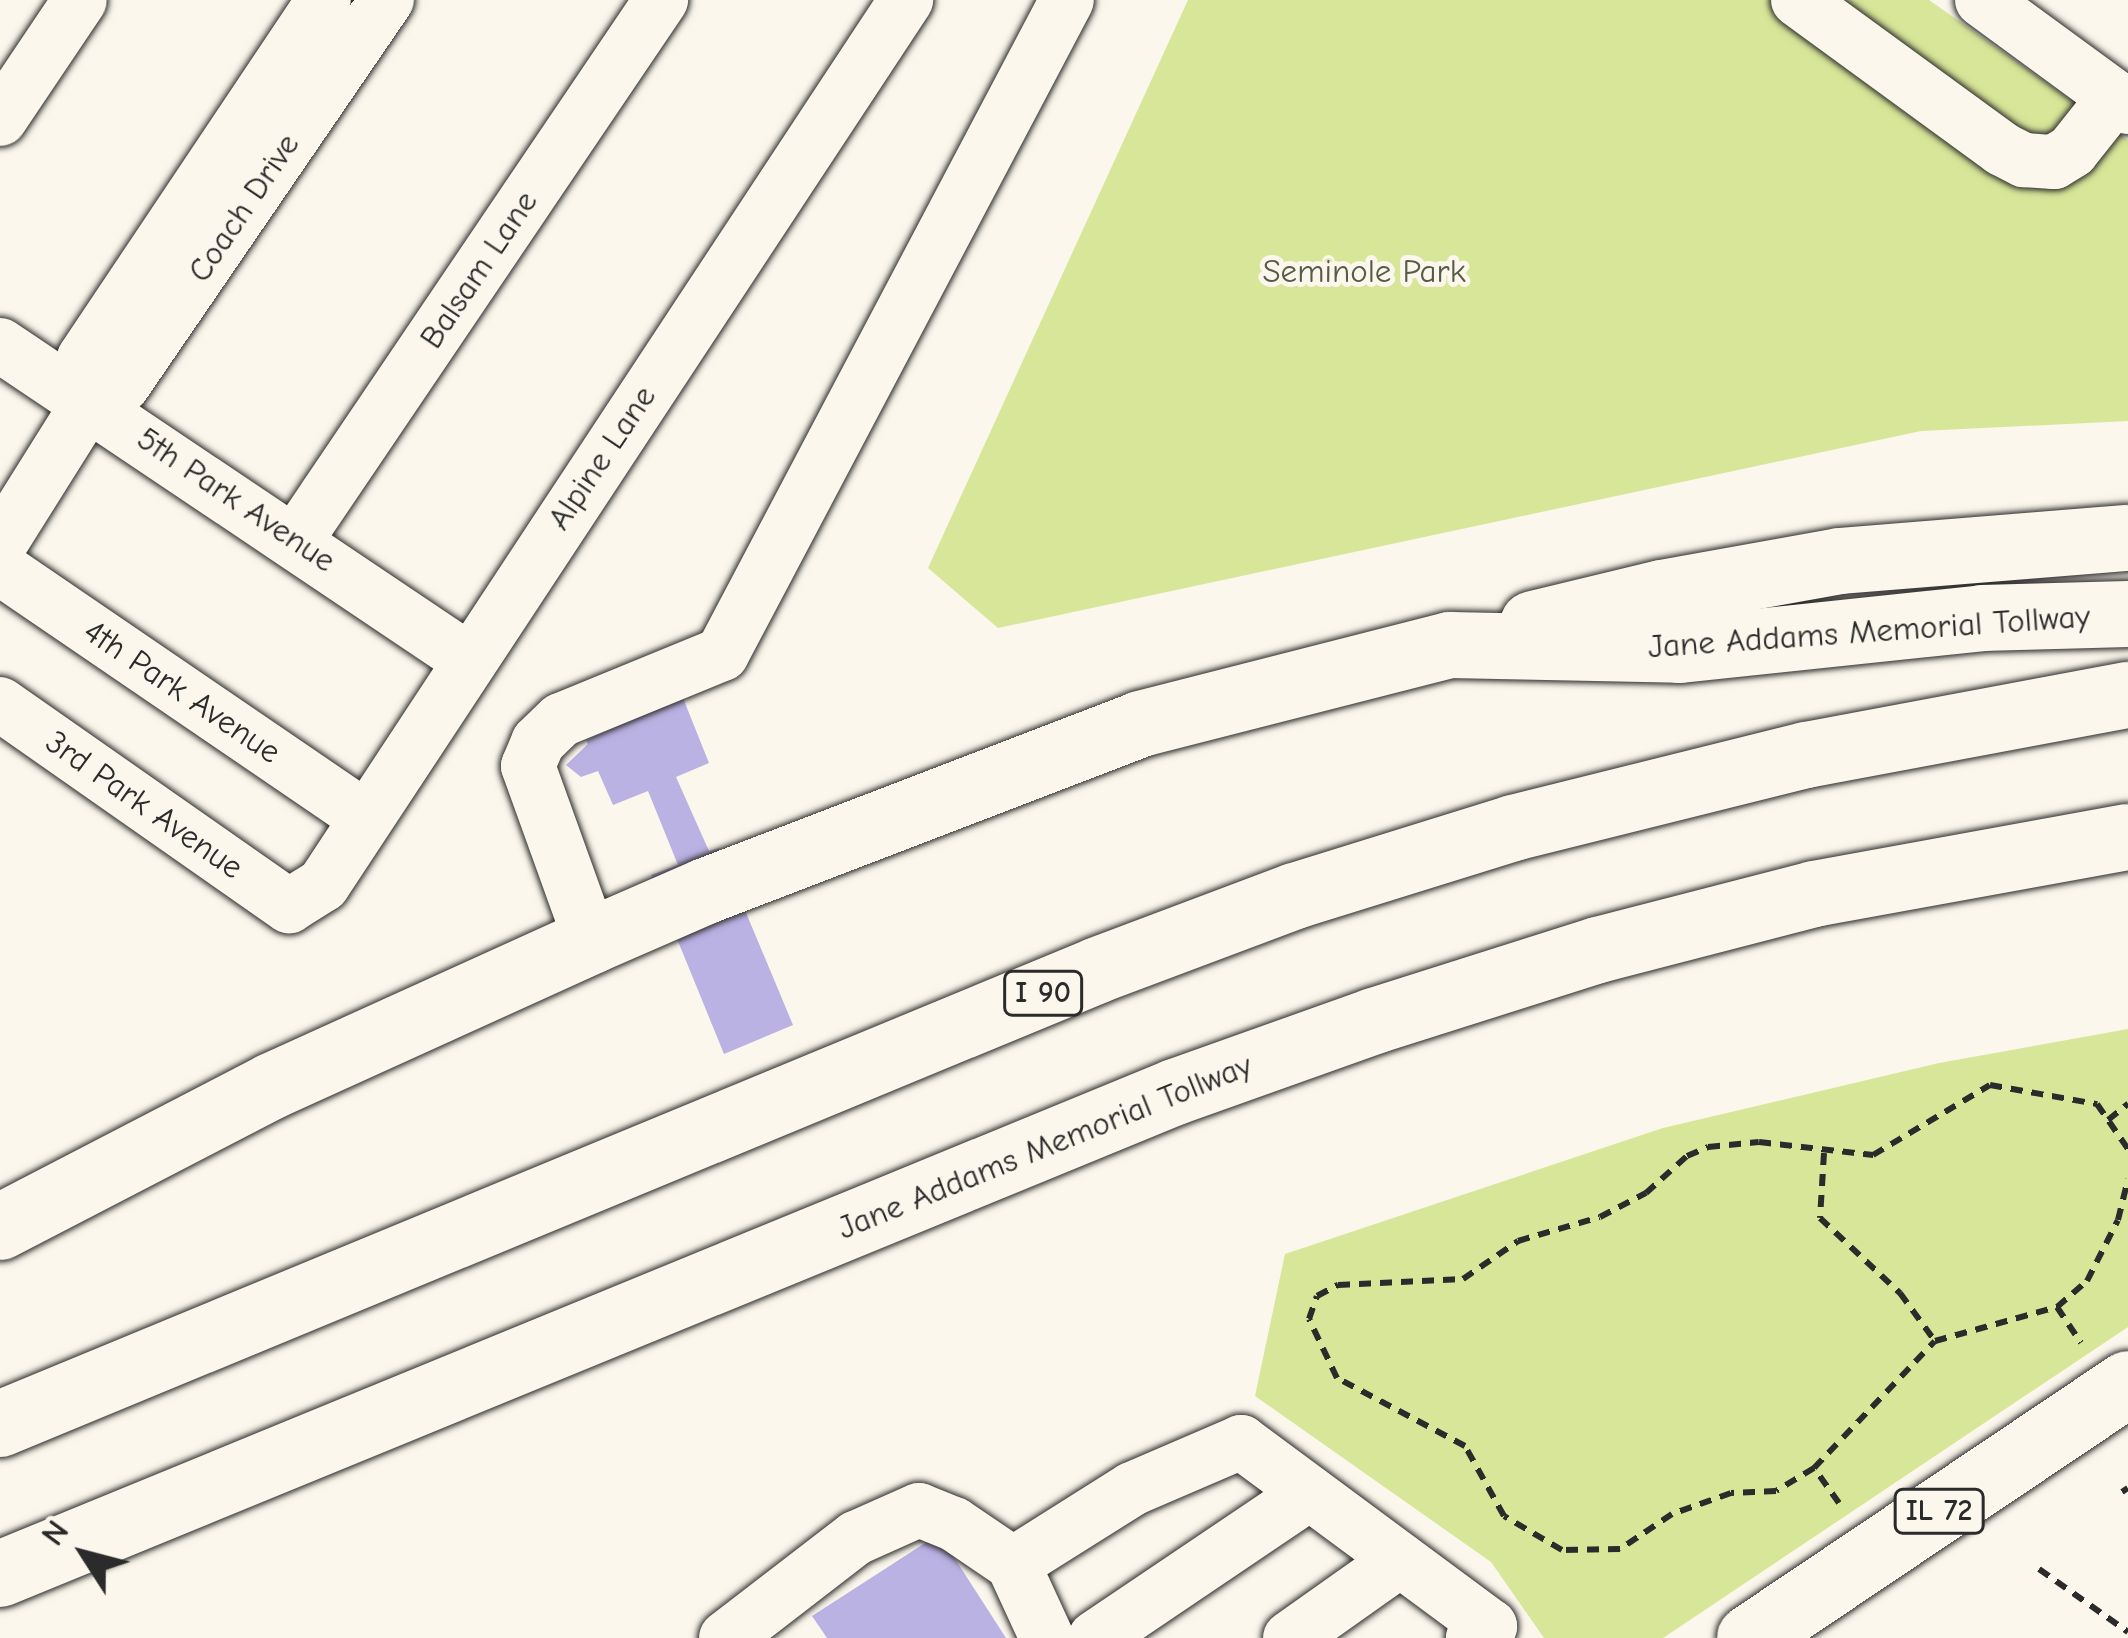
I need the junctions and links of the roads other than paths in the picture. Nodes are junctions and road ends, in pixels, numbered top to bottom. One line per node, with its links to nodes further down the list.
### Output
1 (80, 0): 10 (street)
2 (324, 0): 12 (street, Coach Drive)
3 (387, 0): 12 (street, Coach Drive)
4 (661, 0): 14 (street, Balsam Lane)
5 (906, 0): 19 (street, Alpine Lane)
6 (1067, 0): 25 (street)
7 (1798, 0): 9 (street)
8 (1982, 0): 9 (street)
9 (2121, 102)
10 (0, 119)
11 (0, 345): 12 (street, 5th Park Avenue)
12 (89, 402): 14 (street, 5th Park Avenue); 15 (street, Coach Drive)
13 (2128, 538): 18 (main road)
14 (296, 540): 19 (street, 5th Park Avenue)
15 (0, 544)
16 (0, 568): 22 (street, 4th Park Avenue)
17 (2128, 614): 18 (main road, Jane Addams Memorial Tollway)
18 (1450, 645): 25 (main road, Jane Addams Memorial Tollway)
19 (469, 660): 22 (street, Alpine Lane)
20 (2128, 695): 28 (main road, I 90)
21 (0, 704): 24 (street, 3rd Park Avenue)
22 (363, 816): 24 (street, Alpine Lane)
23 (2128, 837): 32 (main road, Jane Addams Memorial Tollway)
24 (289, 906)
25 (591, 941): 26 (main road, Jane Addams Memorial Tollway)
26 (0, 1227)
27 (2104, 1364): 38 (main road, IL 72)
28 (0, 1424)
29 (1310, 1493): 30 (street); 31 (street); 35 (street)
30 (1400, 1560): 36 (street); 37 (street)
31 (1013, 1564): 33 (street); 34 (street)
32 (0, 1574)
33 (726, 1638)
34 (1047, 1638)
35 (1095, 1638)
36 (1291, 1638)
37 (1473, 1638)
38 (1750, 1638)

